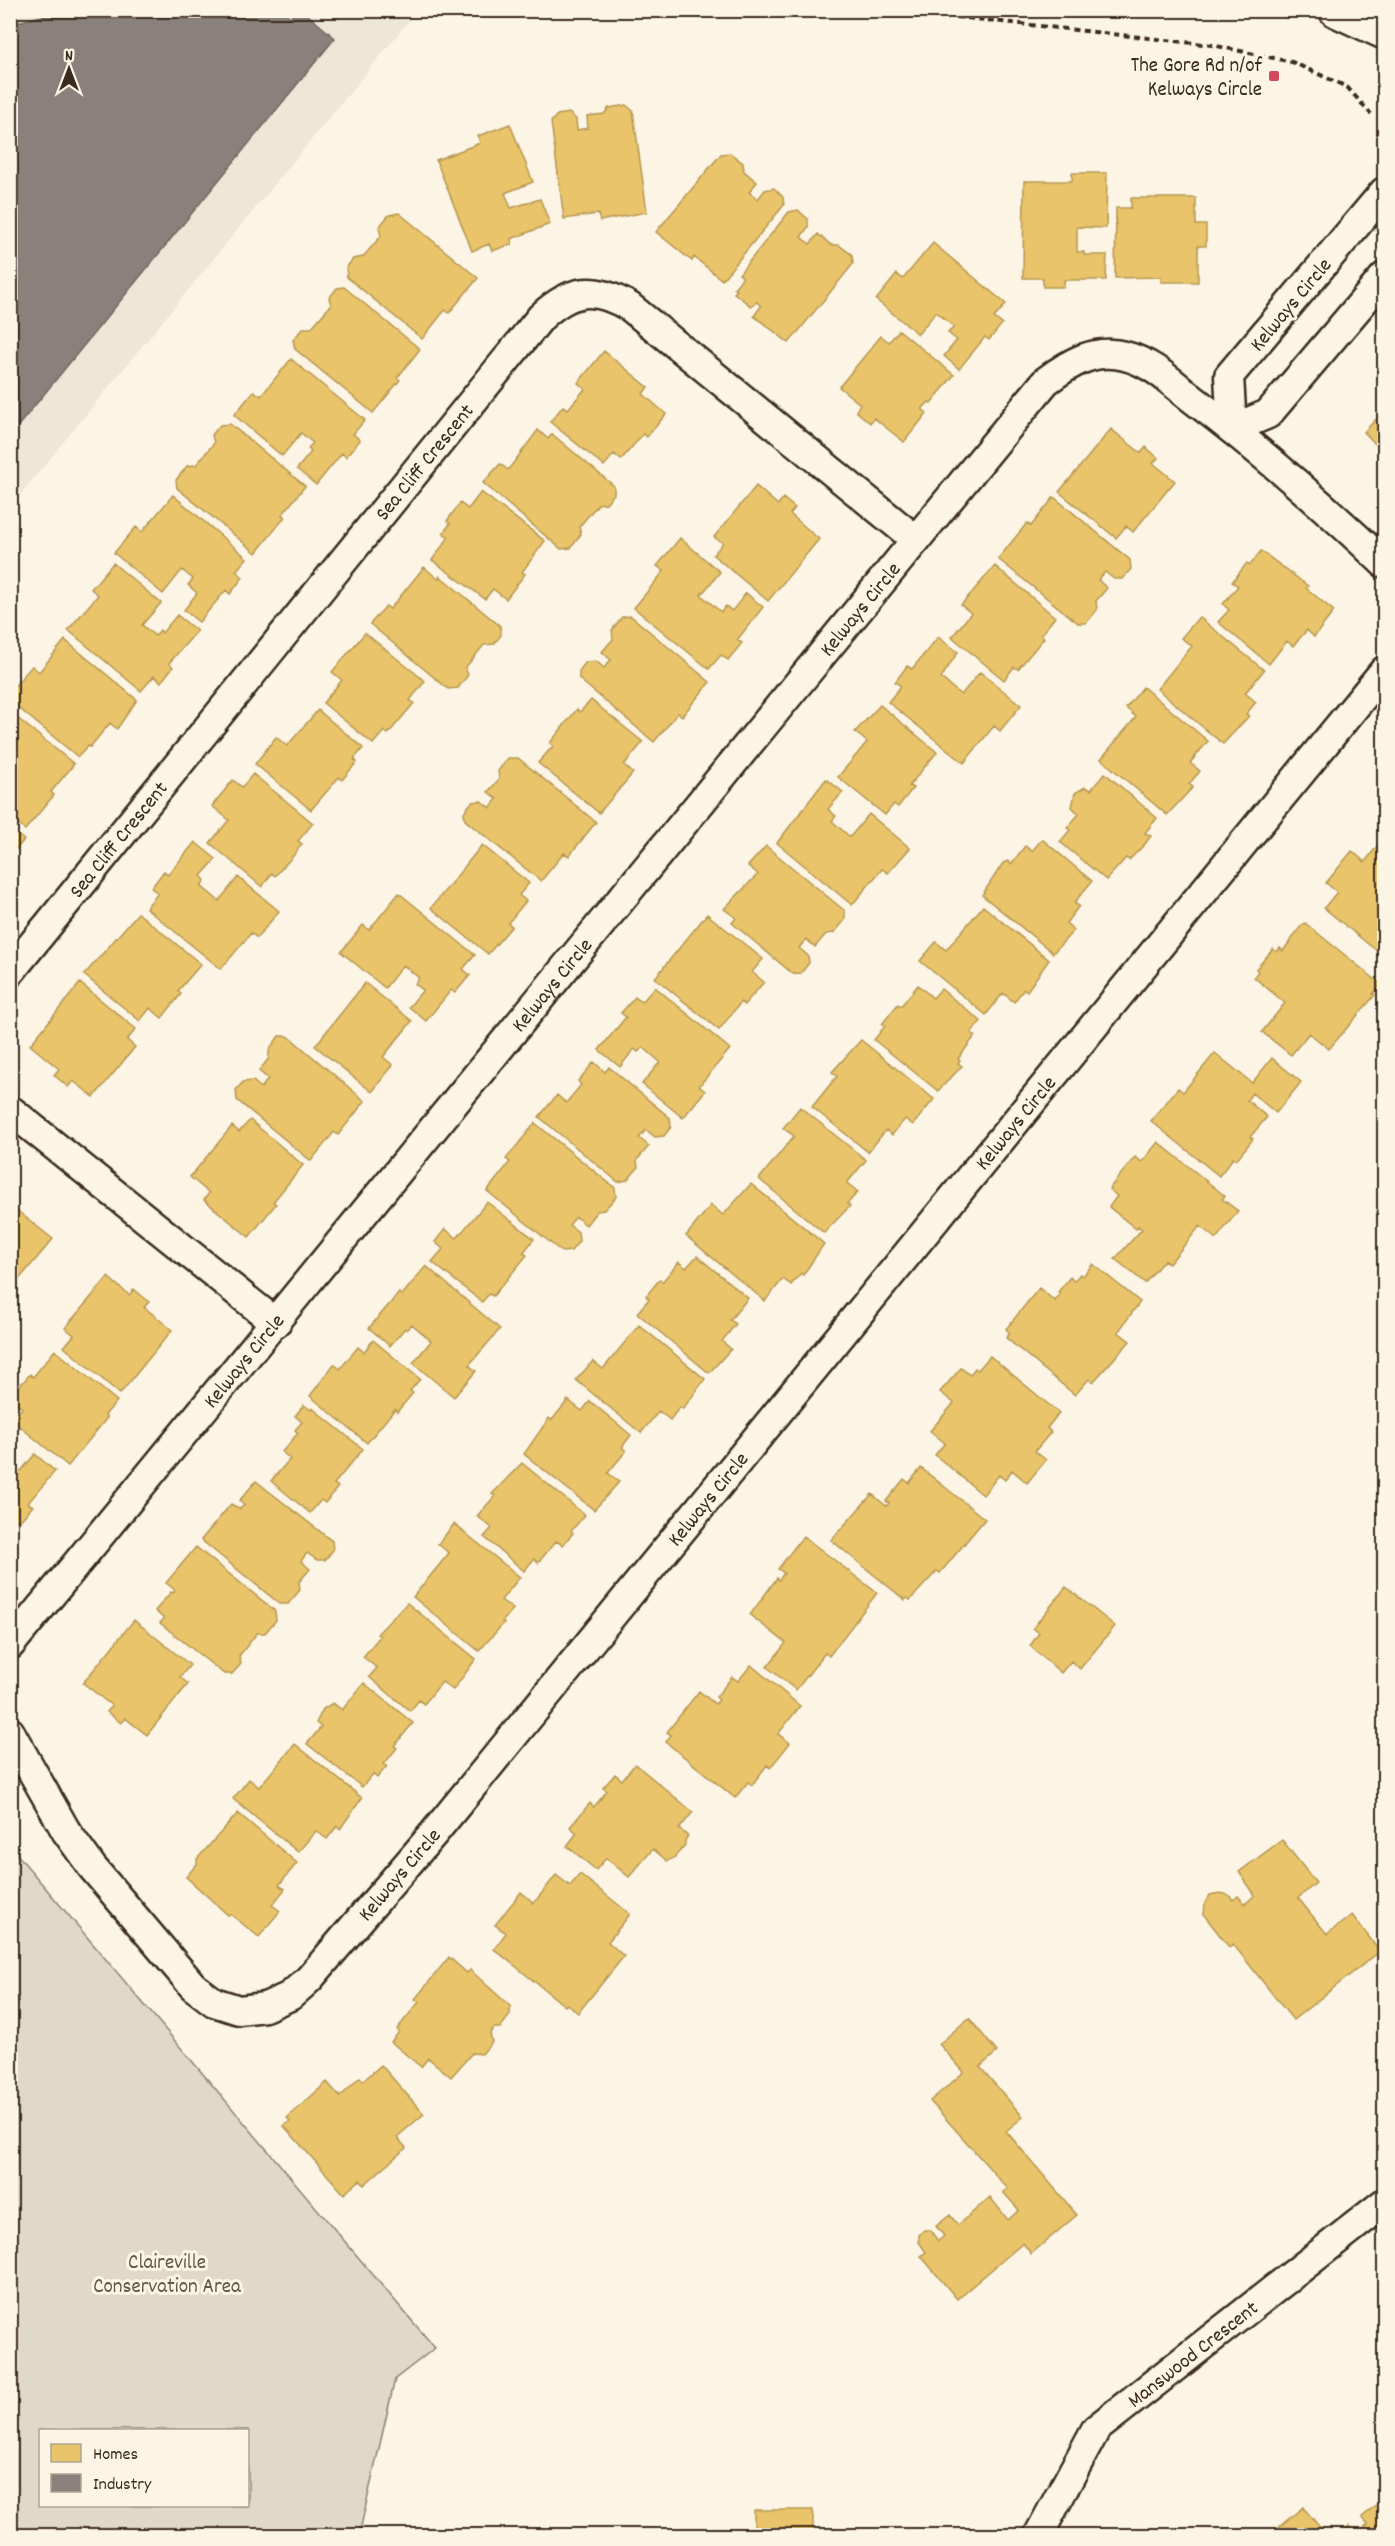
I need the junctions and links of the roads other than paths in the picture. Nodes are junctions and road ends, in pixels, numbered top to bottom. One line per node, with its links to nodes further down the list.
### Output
1 (1336, 10): 2 (main road)
2 (1384, 32)
3 (1384, 192): 5 (street, Kelways Circle)
4 (1384, 277): 5 (street)
5 (1232, 429): 6 (street, Kelways Circle); 7 (street, Kelways Circle)
6 (916, 540): 9 (street, Sea Cliff Crescent); 11 (street, Kelways Circle)
7 (1384, 563)
8 (1384, 671): 13 (street, Kelways Circle)
9 (10, 972)
10 (10, 1110): 11 (street)
11 (276, 1323): 12 (street, Kelways Circle)
12 (10, 1645)
13 (10, 1732)
14 (1384, 2203): 15 (street, Manswood Crescent)
15 (1038, 2535)

